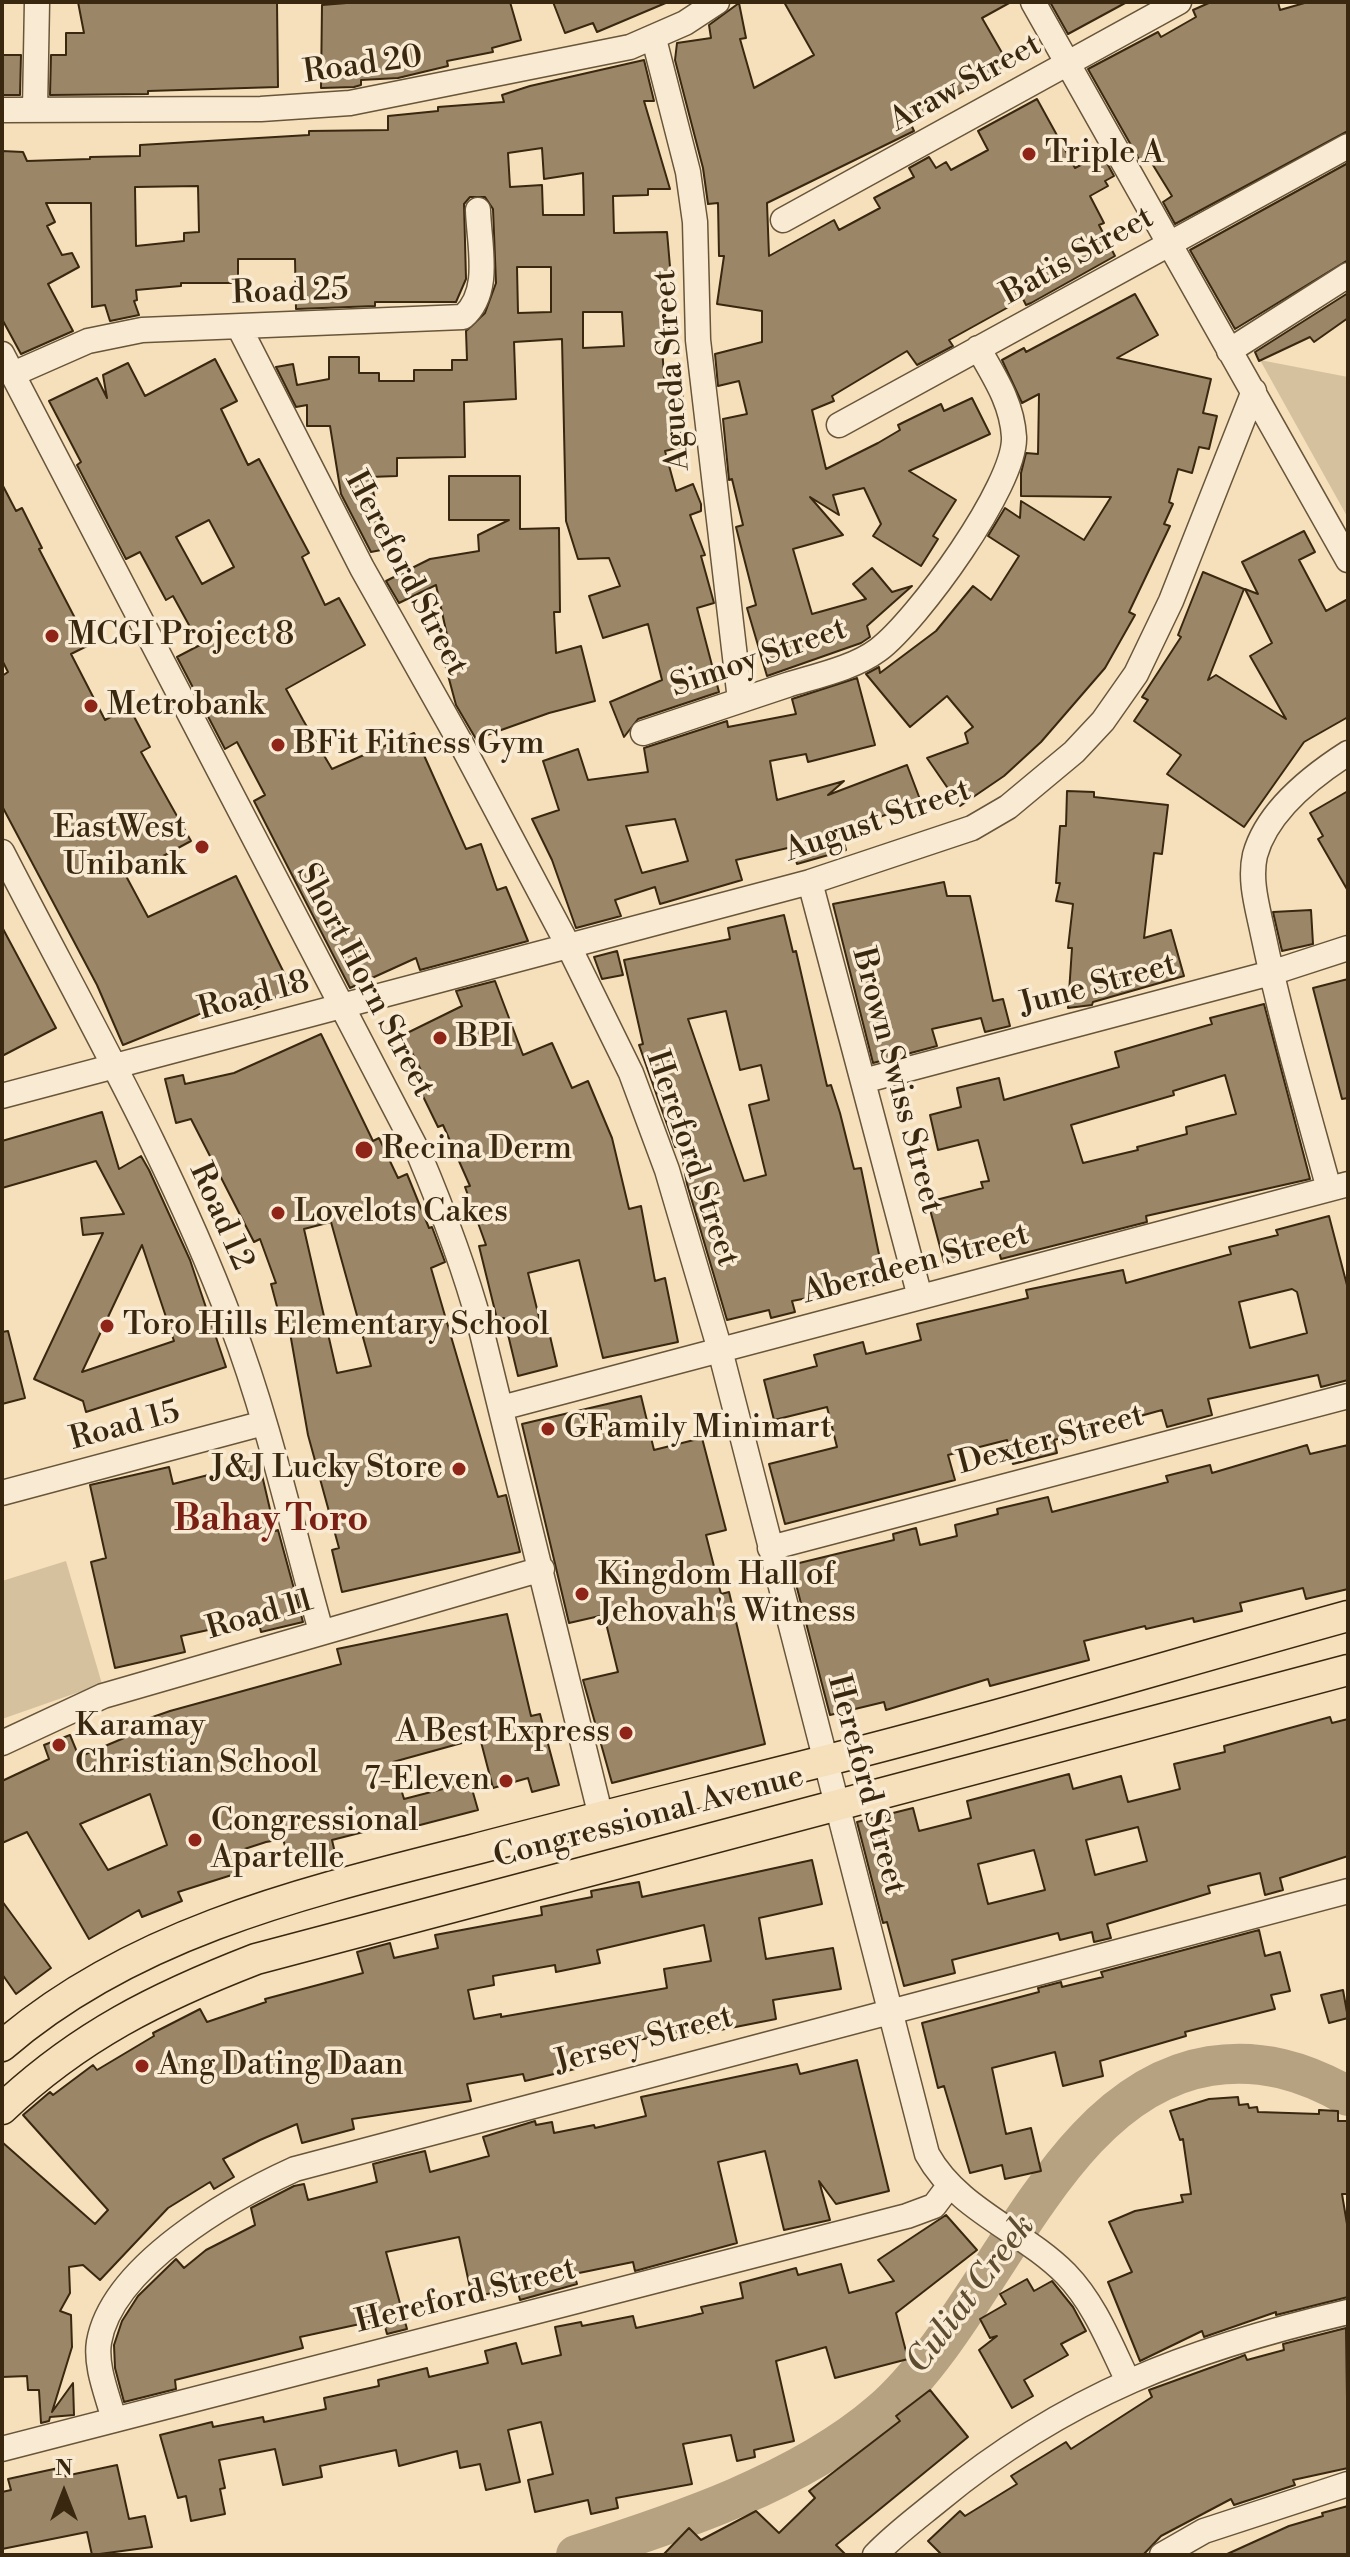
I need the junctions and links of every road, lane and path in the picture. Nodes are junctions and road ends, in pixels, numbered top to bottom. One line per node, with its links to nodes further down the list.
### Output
1 (37, 2): 7 (street)
2 (717, 2): 5 (street, Road 20)
3 (1033, 2): 6 (street)
4 (1179, 2): 6 (street, Araw Street)
5 (654, 39): 7 (street, Road 20); 21 (street, Agueda Street)
6 (1068, 64): 11 (street, Araw Street); 12 (street)
7 (35, 109): 8 (street, Road 20)
8 (2, 110)
9 (1348, 146): 12 (street, Batis Street)
10 (478, 210): 14 (street, Road 25)
11 (783, 220)
12 (1168, 245): 15 (street, Batis Street); 16 (street)
13 (1348, 275): 16 (street)
14 (239, 327): 17 (street, Road 25); 26 (street, Hereford Street)
15 (978, 348): 19 (street, Batis Street); 21 (street, Simoy Street)
16 (1232, 356): 18 (street)
17 (7, 364): 29 (street, Short Horn Street)
18 (1254, 391): 20 (street); 25 (street, August Street)
19 (839, 425)
20 (1348, 560)
21 (740, 700): 22 (street, Simoy Street)
22 (643, 733)
23 (1348, 753): 28 (street)
24 (2, 852): 30 (street, Road 12)
25 (810, 882): 26 (street, August Street); 31 (street, Brown Swiss Street)
26 (569, 947): 29 (street, Road 18); 35 (street, Hereford Street)
27 (1348, 948): 28 (street, June Street)
28 (1271, 973): 31 (street, June Street); 33 (street)
29 (340, 1008): 30 (street, Road 18); 37 (street, Short Horn Street)
30 (113, 1067): 32 (street, Road 18); 38 (street, Road 12)
31 (863, 1081): 34 (street, Brown Swiss Street)
32 (2, 1096)
33 (1338, 1187): 34 (street, Aberdeen Street)
34 (920, 1297): 35 (street, Aberdeen Street)
35 (720, 1350): 37 (street, Aberdeen Street); 40 (street, Hereford Street)
36 (1348, 1396): 40 (street, Dexter Street)
37 (501, 1408): 41 (street, Short Horn Street)
38 (264, 1423): 39 (street, Road 15); 43 (street, Road 12)
39 (2, 1493)
40 (770, 1548): 46 (street, Hereford Street)
41 (542, 1569): 43 (street, Road 11); 48 (street, Short Horn Street)
42 (1348, 1616): 46 (main road, Congressional Avenue)
43 (321, 1631): 45 (street, Road 11)
44 (1348, 1670): 47 (main road, Congressional Avenue)
45 (2, 1743)
46 (825, 1761): 47 (street, Hereford Street); 48 (main road, Congressional Avenue)
47 (838, 1806): 50 (street, Hereford Street); 52 (main road, Congressional Avenue)
48 (601, 1817): 51 (main road, Congressional Avenue)
49 (1348, 1891): 50 (street, Jersey Street)
50 (891, 2010): 53 (street, Hereford Street); 56 (street, Jersey Street)
51 (2, 2046)
52 (2, 2109)
53 (949, 2186): 55 (street); 56 (street, Hereford Street)
54 (1348, 2312): 55 (street)
55 (1128, 2381): 59 (street)
56 (114, 2420): 57 (street, Hereford Street)
57 (2, 2449)
58 (1348, 2484): 60 (street)
59 (875, 2555)
60 (1162, 2555)

